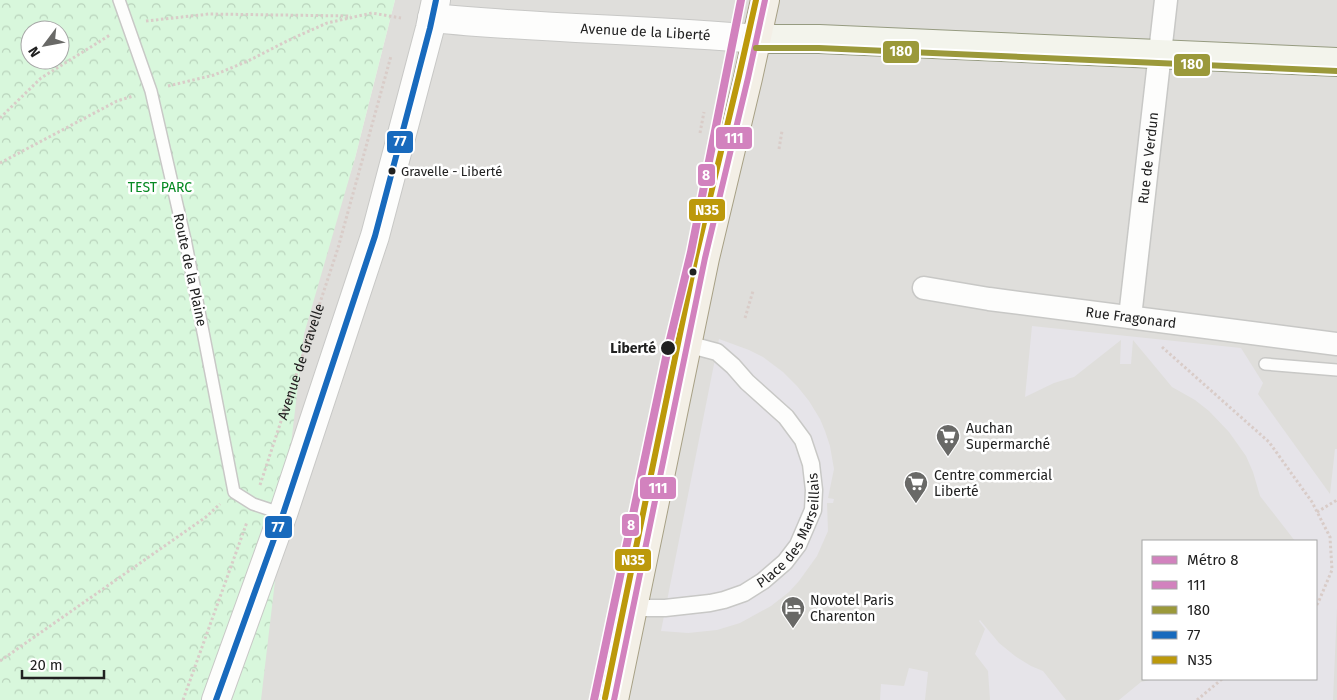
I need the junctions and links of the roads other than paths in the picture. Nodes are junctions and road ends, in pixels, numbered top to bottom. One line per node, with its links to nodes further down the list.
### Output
1 (119, 0): 14 (lane, Route de la Plaine)
2 (765, 0): 5 (main road)
3 (1166, 0): 6 (street, Rue de Verdun)
4 (434, 9): 5 (street, Avenue de la Liberté); 14 (street)
5 (756, 39): 6 (main road, Avenue de la Liberté); 10 (main road)
6 (1160, 54): 7 (main road, Avenue de la Liberté); 9 (street, Rue de Verdun)
7 (1337, 62)
8 (924, 288): 9 (street, Rue Fragonard)
9 (1130, 317): 11 (street, Rue Fragonard)
10 (687, 344): 15 (main road); 15 (street, Place des Marseillais)
11 (1337, 344)
12 (1265, 364): 13 (lane)
13 (1337, 370)
14 (283, 514): 16 (street)
15 (633, 608): 17 (main road)
16 (216, 700)
17 (614, 700)

